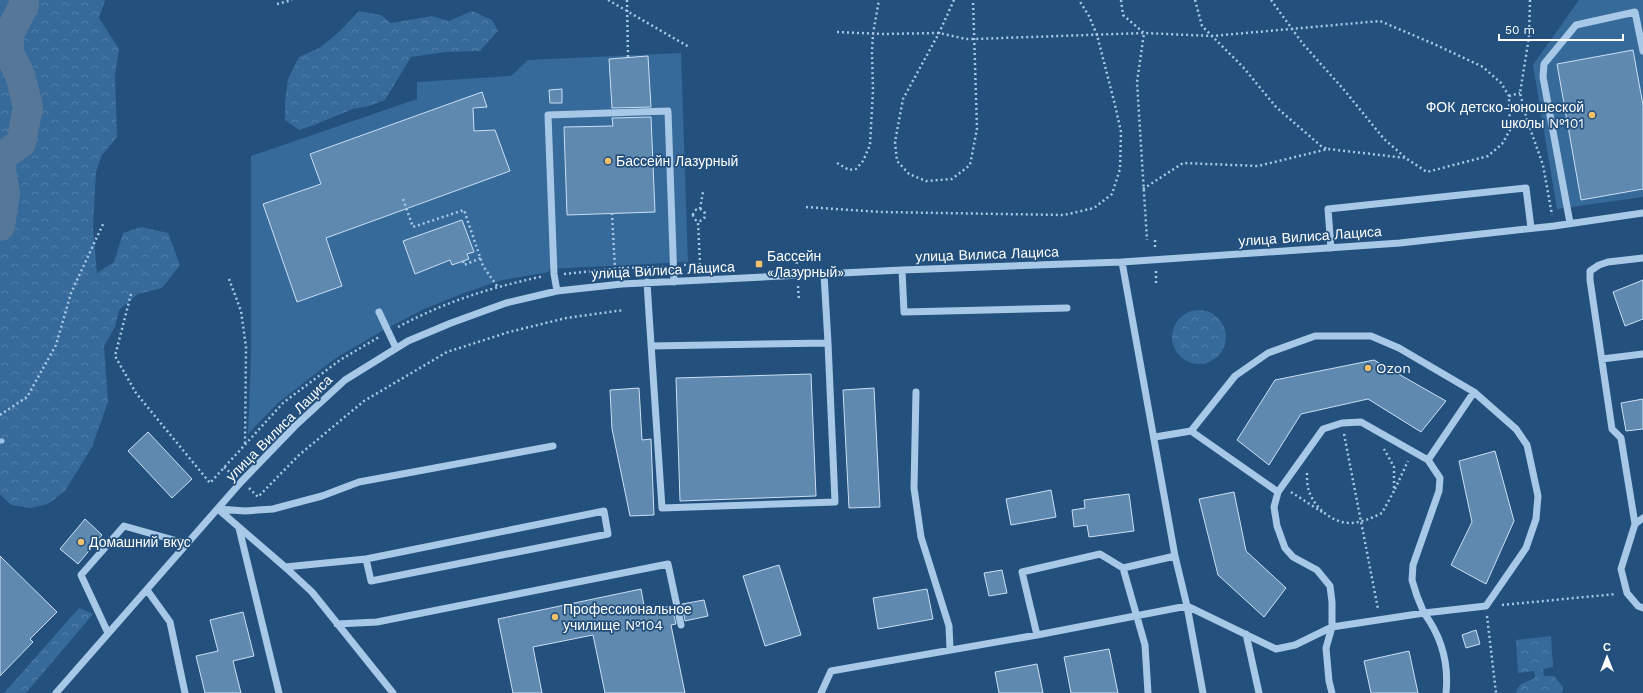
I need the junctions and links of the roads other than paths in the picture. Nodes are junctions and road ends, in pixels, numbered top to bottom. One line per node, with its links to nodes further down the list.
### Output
1 (1643, 51): 3 (street)
2 (1643, 213): 3 (street, улица Вилиса Лациса)
3 (1570, 224): 4 (street, улица Вилиса Лациса)
4 (1531, 228): 5 (street, улица Вилиса Лациса); 5 (street)
5 (1331, 248): 7 (street, улица Вилиса Лациса)
6 (1643, 258): 19 (street)
7 (1122, 262): 8 (street, улица Вилиса Лациса); 23 (street)
8 (902, 270): 9 (street, улица Вилиса Лациса); 13 (street)
9 (824, 274): 11 (street, улица Вилиса Лациса); 15 (street)
10 (647, 282): 11 (street, улица Вилиса Лациса); 12 (street, улица Вилиса Лациса); 16 (street)
11 (674, 282): 12 (street)
12 (557, 291): 17 (street, улица Вилиса Лациса)
13 (1067, 308)
14 (379, 312): 17 (street)
15 (828, 343): 16 (street); 16 (street)
16 (651, 346)
17 (396, 348): 27 (street, улица Вилиса Лациса)
18 (1643, 354): 19 (street)
19 (1602, 359): 29 (street)
20 (916, 392): 47 (street)
21 (1474, 392): 22 (street); 25 (street); 39 (street)
22 (1190, 430): 23 (street); 26 (street)
23 (1155, 437): 32 (street)
24 (553, 446): 27 (street)
25 (1428, 460): 26 (street); 39 (street)
26 (1280, 489): 43 (street)
27 (218, 509): 30 (street); 31 (street, улица Вилиса Лациса)
28 (1643, 518): 29 (street)
29 (1635, 524): 38 (street)
30 (239, 528): 34 (street); 50 (street)
31 (188, 544): 36 (street, улица Вилиса Лациса); 44 (street)
32 (1176, 556): 35 (street); 37 (street)
33 (366, 559): 33 (street); 34 (street)
34 (285, 567): 41 (street)
35 (1123, 568): 40 (street); 46 (street)
36 (147, 590): 44 (street, улица Вилиса Лациса); 49 (street)
37 (1187, 606): 40 (street); 45 (street); 54 (street)
38 (1643, 608)
39 (1424, 613): 43 (street); 57 (street)
40 (1136, 615): 46 (street); 53 (street)
41 (337, 624): 42 (street); 51 (street)
42 (681, 625)
43 (1332, 627): 45 (street); 56 (street)
44 (108, 633): 48 (street, улица Вилиса Лациса)
45 (1246, 634): 55 (street)
46 (1037, 635): 47 (street)
47 (950, 649): 52 (street)
48 (56, 693)
49 (185, 693)
50 (279, 693)
51 (393, 693)
52 (821, 693)
53 (1148, 693)
54 (1203, 693)
55 (1259, 693)
56 (1332, 693)
57 (1446, 693)

